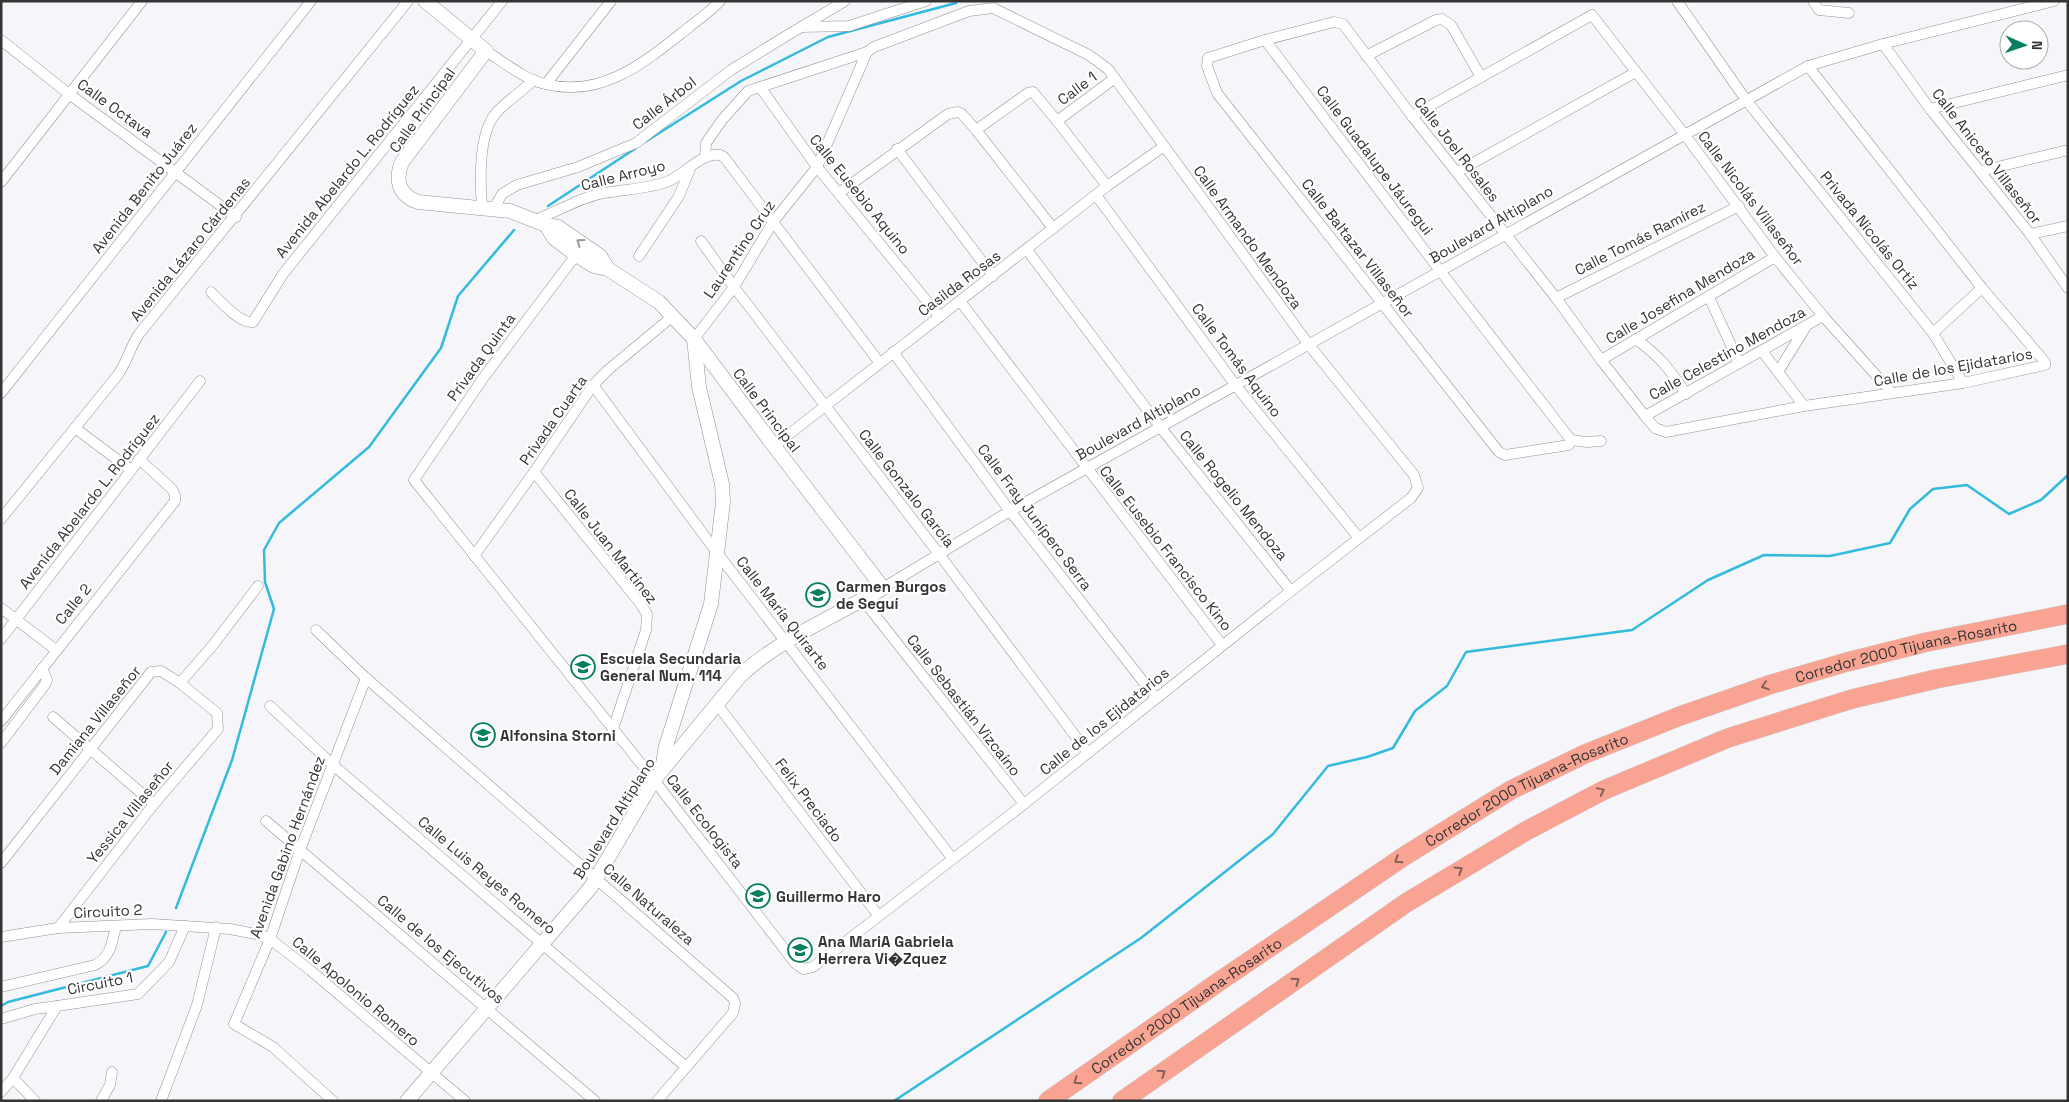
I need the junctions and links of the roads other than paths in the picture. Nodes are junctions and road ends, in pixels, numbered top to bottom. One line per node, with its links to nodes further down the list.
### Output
1 (142, 1): 33 (street)
2 (311, 1): 47 (street, Avenida Benito Juárez)
3 (408, 1): 55 (street, Avenida Lázaro Cárdenas)
4 (425, 1): 18 (street)
5 (502, 1): 18 (street, Avenida Abelardo L. Rodríguez)
6 (611, 1): 31 (street)
7 (720, 1): 31 (street)
8 (837, 1): 15 (street)
9 (845, 1): 15 (street, Calle Árbol)
10 (926, 1): 17 (street)
11 (1677, 1): 34 (street, Privada Nicolás Ortiz)
12 (1812, 1): 16 (street)
13 (2046, 2): 21 (street, Boulevard Altiplano)
14 (968, 6): 23 (street, Calle Armando Mendoza); 29 (street, Calle Armando Mendoza)
15 (830, 11): 17 (street, Calle Árbol)
16 (1849, 13)
17 (800, 27): 54 (street, Calle Árbol)
18 (472, 39): 22 (street); 73 (street, Avenida Abelardo L. Rodríguez)
19 (1, 40): 33 (street, Calle Octava)
20 (1264, 40): 24 (street, Calle Joel Rosales); 68 (street, Calle Guadalupe Jáuregui); 77 (street, Calle Baltazar Villaseñor)
21 (1883, 44): 25 (street, Boulevard Altiplano); 35 (street, Calle Aniceto Villaseñor)
22 (486, 51): 30 (street); 54 (street, Calle Principal)
23 (867, 52): 32 (street, Calle Armando Mendoza); 44 (street, Laurentino Cruz)
24 (1366, 56): 28 (street); 36 (street, Calle Joel Rosales)
25 (1808, 66): 34 (street, Boulevard Altiplano); 71 (street, Calle de los Ejidatarios)
26 (1636, 72): 28 (street, Calle Nicolás Villaseñor); 39 (street, Calle Nicolás Villaseñor); 48 (street)
27 (2068, 75): 35 (street)
28 (1481, 77): 36 (street)
29 (1115, 78): 37 (street, Calle 1); 40 (street, Calle Armando Mendoza)
30 (534, 80): 31 (street); 54 (street)
31 (546, 84)
32 (760, 87): 43 (street, Calle Armando Mendoza); 44 (street, Calle Eusebio Aquino)
33 (69, 94): 47 (street, Calle Octava); 49 (street)
34 (1746, 100): 39 (street, Boulevard Altiplano); 82 (street, Privada Nicolás Ortiz)
35 (1930, 109): 46 (street, Calle Aniceto Villaseñor)
36 (1412, 116): 48 (street, Calle Joel Rosales)
37 (1058, 121): 38 (street); 50 (street)
38 (976, 130): 41 (street); 59 (street)
39 (1685, 135): 53 (street, Calle Nicolás Villaseñor); 60 (street, Boulevard Altiplano)
40 (1163, 147): 50 (street, Casilda Rosas); 85 (street, Calle Armando Mendoza)
41 (897, 149): 51 (street); 69 (street)
42 (2068, 150): 46 (street)
43 (710, 155): 45 (street, Calle Arroyo); 56 (street)
44 (817, 167): 51 (street, Calle Eusebio Aquino); 56 (street, Laurentino Cruz)
45 (691, 168): 57 (street, Calle Arroyo); 65 (street)
46 (1981, 171): 61 (street, Calle Aniceto Villaseñor)
47 (176, 172): 55 (street, Calle Octava); 96 (street, Avenida Benito Juárez)
48 (1457, 172): 60 (street, Calle Joel Rosales)
49 (1, 182)
50 (1107, 186): 52 (street, Casilda Rosas)
51 (839, 193): 80 (street, Calle Eusebio Aquino)
52 (1096, 195): 59 (street, Casilda Rosas); 95 (street, Calle Tomás Aquino)
53 (1739, 206): 66 (street, Calle Nicolás Villaseñor); 75 (street, Calle Tomás Ramírez)
54 (488, 208): 57 (street, Calle Principal)
55 (236, 217): 102 (street, Avenida Lázaro Cárdenas)
56 (773, 222): 70 (street, Laurentino Cruz); 89 (street)
57 (541, 223): 64 (street, Calle Principal); 67 (street, Calle Principal, one-way to 57)
58 (2068, 226): 61 (street)
59 (1053, 228): 63 (street, Casilda Rosas)
60 (1504, 234): 68 (street, Boulevard Altiplano); 75 (street, Calle Joel Rosales)
61 (2030, 234): 72 (street, Calle Aniceto Villaseñor)
62 (701, 241): 70 (street, Calle Gonzalo García)
63 (1027, 250): 69 (street, Casilda Rosas); 103 (street, Calle Rogelio Mendoza)
64 (576, 255): 67 (street, Calle Principal); 112 (street, Privada Quinta)
65 (639, 256)
66 (1775, 257): 74 (street, Calle Josefina Mendoza); 79 (street, Calle Nicolás Villaseñor)
67 (608, 269): 78 (street, Calle Principal)
68 (1441, 272): 77 (street, Boulevard Altiplano); 105 (street, Calle Guadalupe Jáuregui)
69 (993, 276): 76 (street, Casilda Rosas)
70 (734, 287): 83 (street, Laurentino Cruz); 99 (street, Calle Gonzalo García)
71 (1982, 288): 82 (street); 93 (street, Calle de los Ejidatarios)
72 (2068, 288)
73 (211, 292)
74 (1709, 296): 84 (street, Calle Josefina Mendoza); 90 (street)
75 (1556, 298): 88 (street, Calle Joel Rosales)
76 (960, 301): 80 (street, Casilda Rosas); 109 (street, Calle Eusebio Francisco Kino)
77 (1384, 304): 85 (street, Boulevard Altiplano); 105 (street, Calle Baltazar Villaseñor)
78 (673, 316): 83 (street, Calle Principal); 94 (street, Privada Cuarta)
79 (1823, 316): 81 (street, Calle Celestino Mendoza); 98 (street, Calle Nicolás Villaseñor)
80 (940, 317): 87 (street, Casilda Rosas)
81 (1805, 327): 86 (street, Calle Celestino Mendoza); 91 (street)
82 (1934, 333): 93 (street, Privada Nicolás Ortiz)
83 (694, 339): 107 (street, Calle Principal); 117 (street)
84 (1636, 340): 88 (street, Calle Josefina Mendoza); 97 (street)
85 (1309, 345): 95 (street, Boulevard Altiplano); 113 (street, Calle Armando Mendoza)
86 (1762, 351): 90 (street, Calle Celestino Mendoza); 91 (street)
87 (893, 352): 89 (street, Casilda Rosas); 114 (street, Calle Fray Junípero Serra)
88 (1601, 360): 101 (street, Calle Joel Rosales)
89 (879, 362): 99 (street, Casilda Rosas)
90 (1739, 363): 97 (street, Calle Celestino Mendoza)
91 (1778, 372): 100 (street)
92 (200, 381): 108 (street, Avenida Abelardo L. Rodríguez)
93 (1963, 383): 98 (street, Calle de los Ejidatarios)
94 (593, 385): 111 (street, Privada Cuarta); 117 (street, Calle María Quirarte)
95 (1236, 386): 103 (street, Boulevard Altiplano); 116 (street, Calle Tomás Aquino)
96 (1, 393)
97 (1686, 394): 101 (street, Calle Celestino Mendoza)
98 (1892, 394): 100 (street, Calle de los Ejidatarios)
99 (825, 406): 107 (street, Casilda Rosas); 118 (street, Calle Gonzalo García)
100 (1804, 406): 104 (street, Calle de los Ejidatarios)
101 (1645, 416): 104 (street, Calle Joel Rosales)
102 (75, 428): 110 (street); 115 (street, Avenida Lázaro Cárdenas)
103 (1161, 428): 109 (street, Boulevard Altiplano); 122 (street, Calle Rogelio Mendoza)
104 (1666, 432)
105 (1572, 440): 106 (street)
106 (1601, 441)
107 (774, 446): 121 (street, Calle Principal)
108 (139, 459): 110 (street, Avenida Abelardo L. Rodríguez); 131 (street, Calle 2)
109 (1086, 469): 114 (street, Boulevard Altiplano); 130 (street, Calle Eusebio Francisco Kino)
110 (131, 470): 126 (street, Avenida Abelardo L. Rodríguez)
111 (534, 472): 119 (street, Privada Cuarta); 142 (street, Calle Juan Martínez)
112 (414, 480): 119 (street, Calle Ecologista)
113 (1418, 488): 116 (street, Calle de los Ejidatarios)
114 (1010, 511): 118 (street, Boulevard Altiplano); 136 (street, Calle Fray Junípero Serra)
115 (1, 518)
116 (1359, 538): 122 (street, Calle de los Ejidatarios)
117 (718, 554): 129 (street, Calle María Quirarte); 147 (street)
118 (939, 554): 121 (street, Boulevard Altiplano); 145 (street, Calle Gonzalo García)
119 (474, 556): 142 (street, Calle Ecologista)
120 (258, 586): 135 (street)
121 (883, 588): 123 (street, Boulevard Altiplano)
122 (1291, 590): 130 (street, Calle de los Ejidatarios)
123 (863, 600): 129 (street, Boulevard Altiplano); 149 (street, Calle Sebastián Vizcaíno)
124 (1, 608): 126 (street)
125 (2068, 614): 181 (highway, Corredor 2000 Tijuana-Rosarito, one-way to 181)
126 (17, 619): 128 (street, Avenida Abelardo L. Rodríguez); 131 (street)
127 (316, 630): 134 (street, Calle Naturaleza)
128 (1, 639)
129 (787, 642): 137 (street, Boulevard Altiplano); 152 (street, Calle María Quirarte)
130 (1222, 646): 136 (street, Calle de los Ejidatarios)
131 (56, 650): 133 (street, Calle 2)
132 (2068, 654): 182 (highway, one-way to 132)
133 (42, 668): 141 (street, Calle 2); 143 (street)
134 (366, 678): 146 (street, Avenida Gabino Hernández); 154 (street, Calle Naturaleza)
135 (180, 683): 139 (street, Damiana Villaseñor); 144 (street, Damiana Villaseñor)
136 (1156, 698): 145 (street, Calle de los Ejidatarios)
137 (716, 703): 147 (street, Boulevard Altiplano); 155 (street, Felix Preciado)
138 (270, 706): 146 (street, Calle Luis Reyes Romero)
139 (217, 714): 148 (street, Yessica Villaseñor)
140 (54, 717): 144 (street)
141 (1, 721)
142 (613, 729): 147 (street, Calle Ecologista)
143 (1, 743)
144 (91, 749): 148 (street); 153 (street, Damiana Villaseñor)
145 (1088, 753): 149 (street, Calle de los Ejidatarios)
146 (333, 765): 151 (street, Avenida Gabino Hernández); 162 (street, Calle Luis Reyes Romero)
147 (658, 775): 154 (street, Boulevard Altiplano); 163 (street, Calle Ecologista)
148 (154, 804): 158 (street, Yessica Villaseñor)
149 (1024, 804): 152 (street, Calle de los Ejidatarios)
150 (266, 821): 151 (street, Calle de los Ejecutivos)
151 (300, 850): 161 (street, Avenida Gabino Hernández); 166 (street, Calle de los Ejecutivos)
152 (952, 858): 155 (street, Calle de los Ejidatarios)
153 (2, 860)
154 (596, 878): 162 (street, Boulevard Altiplano); 168 (street, Calle Naturaleza)
155 (878, 915): 163 (street, Calle de los Ejidatarios)
156 (116, 926): 157 (street, Circuito 2); 158 (street, Circuito 2); 164 (street, Circuito 1)
157 (185, 926): 159 (street, Circuito 2); 165 (street, Circuito 1)
158 (58, 928): 160 (street, Circuito 2)
159 (216, 928): 161 (street, Calle Apolonio Romero); 175 (street)
160 (1, 937)
161 (270, 939): 170 (street, Calle Apolonio Romero); 176 (street, Avenida Gabino Hernández)
162 (543, 943): 166 (street, Boulevard Altiplano); 168 (street, Calle Luis Reyes Romero)
163 (803, 968)
164 (1, 987)
165 (57, 1006): 167 (street); 171 (street, Circuito 1)
166 (487, 1008): 170 (street, Boulevard Altiplano); 179 (street, Calle de los Ejecutivos)
167 (1, 1019)
168 (686, 1067): 180 (street)
169 (112, 1072): 174 (street)
170 (432, 1073): 177 (street, Boulevard Altiplano); 178 (street, Calle Apolonio Romero)
171 (13, 1078): 172 (street, Circuito 1); 173 (street)
172 (1, 1092)
173 (35, 1101)
174 (101, 1101)
175 (161, 1101)
176 (333, 1101)
177 (408, 1101)
178 (465, 1101)
179 (595, 1101)
180 (657, 1101)
181 (1048, 1101)
182 (1122, 1101)

